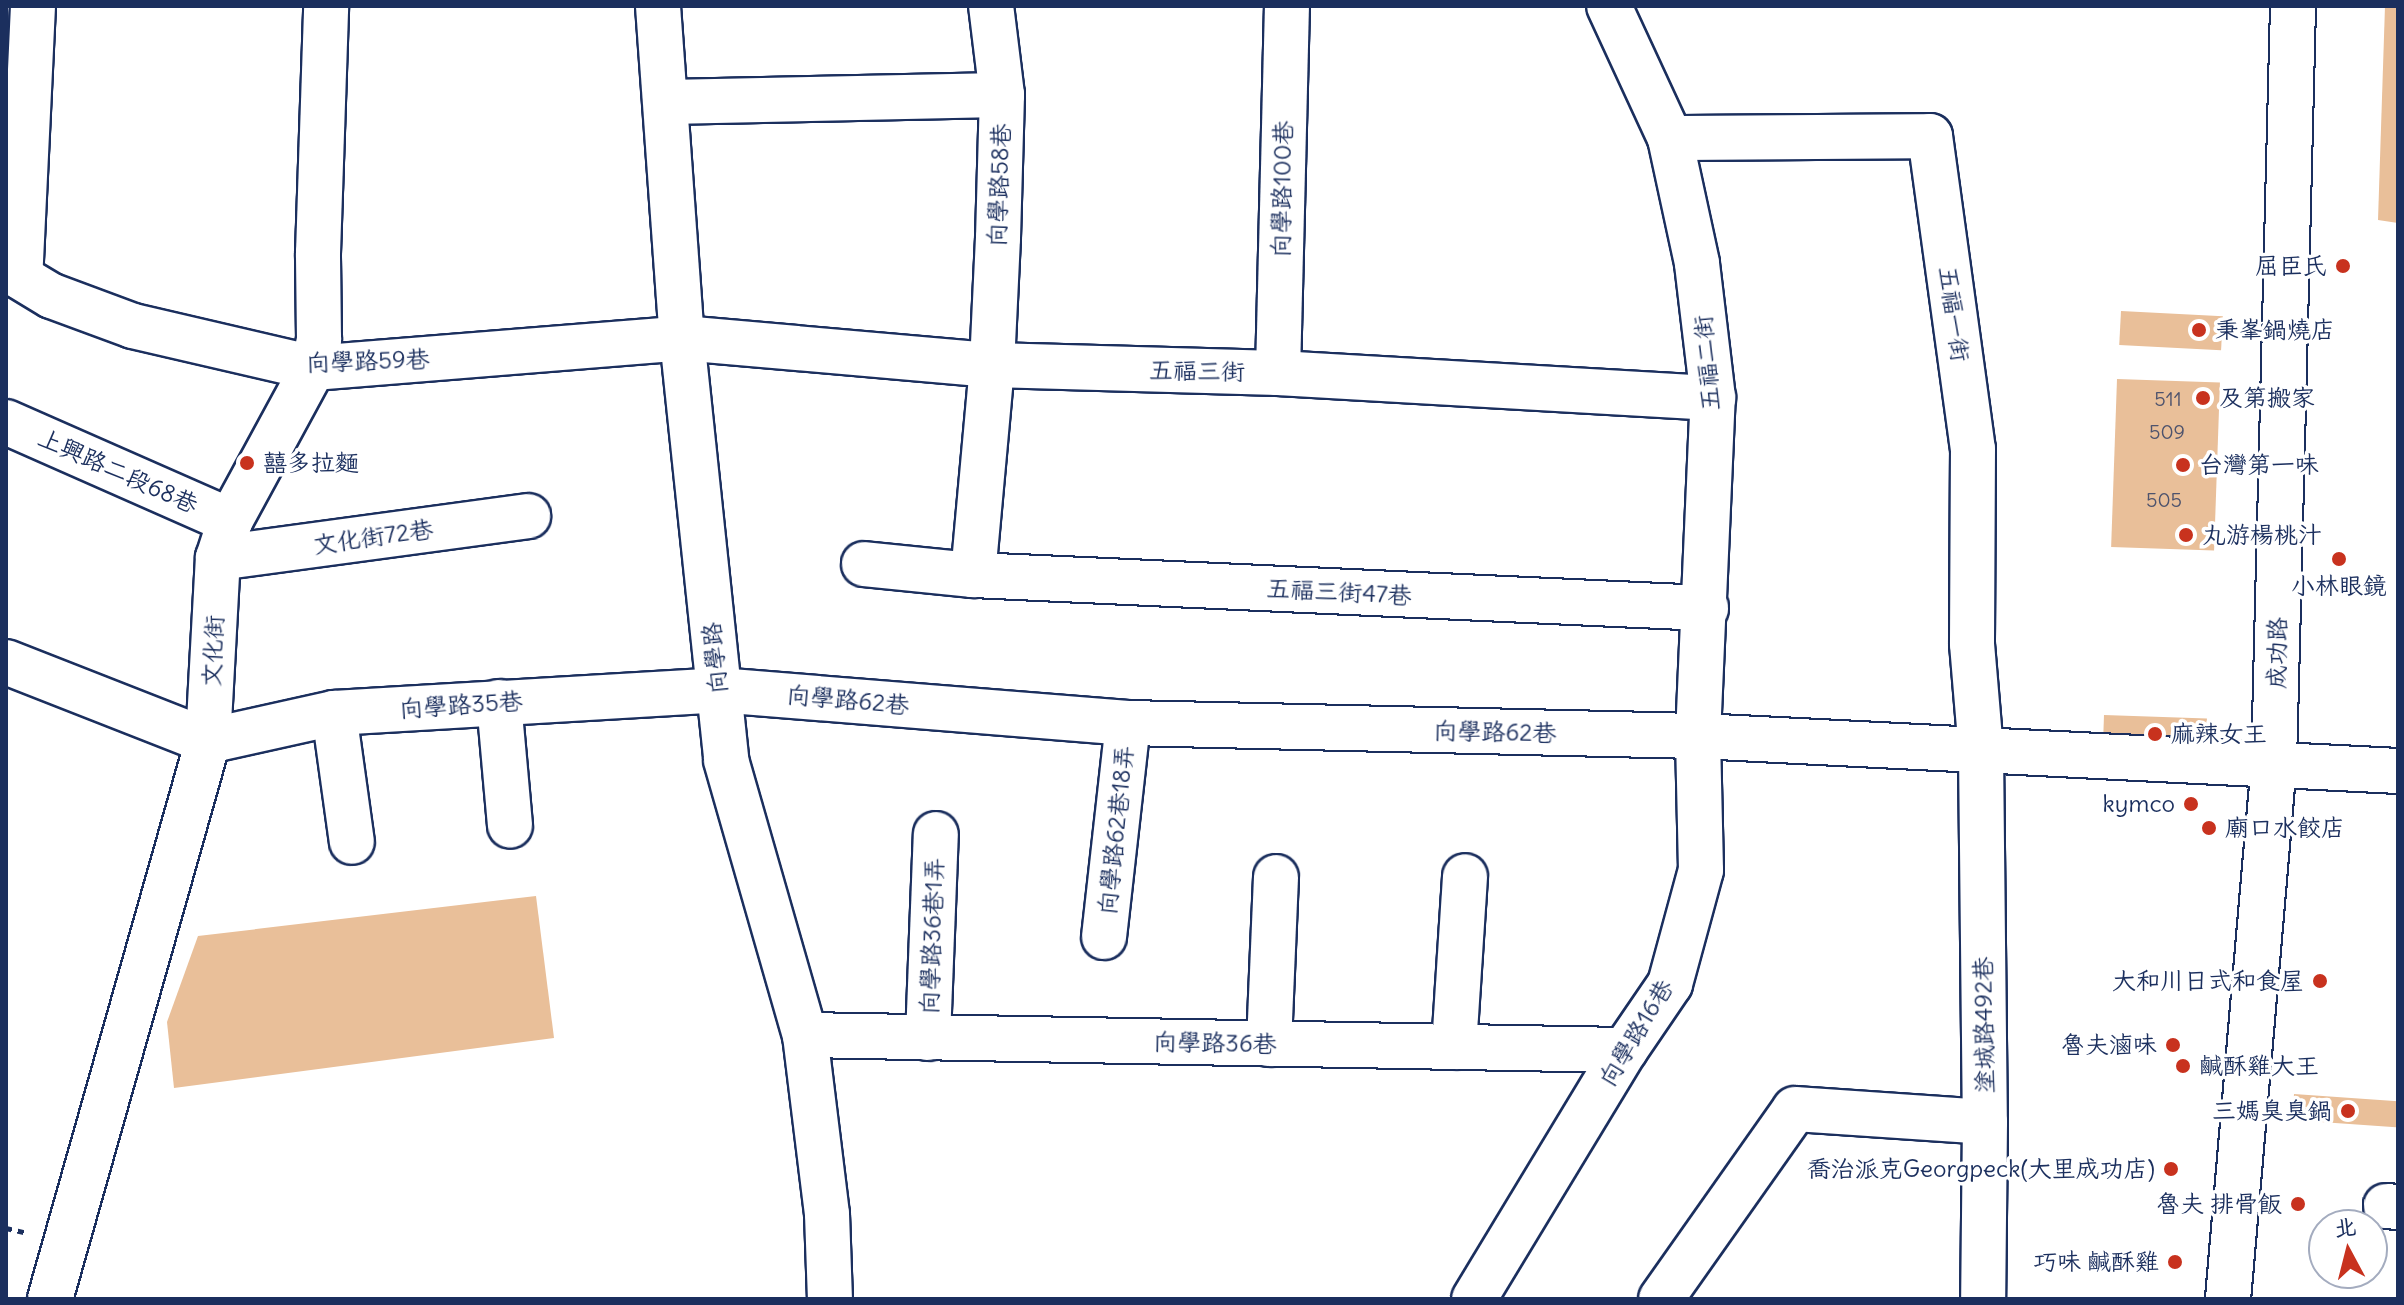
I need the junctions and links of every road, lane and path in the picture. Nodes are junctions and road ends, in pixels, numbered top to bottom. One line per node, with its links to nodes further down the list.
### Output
1 (33, 6): 11 (street)
2 (326, 6): 14 (street, 文化街)
3 (658, 6): 9 (street, 向學路)
4 (991, 6): 8 (street, 向學路58巷)
5 (1287, 6): 15 (street, 向學路100巷)
6 (1609, 6): 10 (street, 五福二街)
7 (2293, 6): 31 (street, 成功路)
8 (1002, 95): 9 (street); 13 (street, 向學路58巷)
9 (666, 102): 12 (street, 向學路)
10 (1670, 138): 16 (street, 五福二街); 30 (street, 五福一街)
11 (14, 228): 14 (street, 向學路59巷)
12 (682, 338): 13 (street, 五福三街); 14 (street, 向學路59巷); 24 (street, 向學路)
13 (992, 365): 15 (street, 五福三街); 21 (street)
14 (313, 368): 19 (street, 文化街)
15 (1278, 373): 16 (street, 五福三街)
16 (1713, 398): 22 (street, 五福二街)
17 (6, 422): 19 (street, 上興路二段68巷)
18 (528, 516): 19 (street, 文化街72巷)
19 (224, 540): 29 (street, 文化街)
20 (864, 564): 21 (street, 五福三街47巷)
21 (973, 575): 22 (street, 五福三街47巷)
22 (1706, 608): 28 (street, 五福二街)
23 (6, 662): 29 (street)
24 (718, 690): 25 (street, 向學路35巷); 27 (street, 向學路62巷); 39 (street, 向學路)
25 (499, 702): 26 (street, 向學路35巷); 33 (street)
26 (334, 713): 29 (street, 向學路35巷); 35 (street)
27 (1128, 723): 28 (street, 向學路62巷); 38 (street, 向學路62巷18弄)
28 (1698, 736): 30 (street, 向學路62巷); 43 (street, 向學路16巷)
29 (208, 741): 45 (street, 文化街)
30 (1981, 751): 31 (street, 向學路62巷); 44 (street, 塗城路492巷)
31 (2274, 762): 32 (street, 向學路62巷); 50 (street, 成功路)
32 (2398, 771)
33 (510, 826)
34 (936, 834): 40 (street, 向學路36巷1弄)
35 (352, 842)
36 (1465, 876): 42 (street)
37 (1276, 877): 41 (street)
38 (1104, 937)
39 (805, 1035): 40 (street, 向學路36巷); 46 (street, 向學路)
40 (928, 1038): 41 (street, 向學路36巷)
41 (1269, 1044): 42 (street, 向學路36巷)
42 (1454, 1047): 43 (street, 向學路36巷)
43 (1625, 1050): 47 (street, 向學路16巷)
44 (1985, 1122): 48 (street); 49 (street, 塗城路492巷)
45 (50, 1299)
46 (830, 1299)
47 (1474, 1299)
48 (1661, 1299)
49 (1983, 1299)
50 (2228, 1299)

